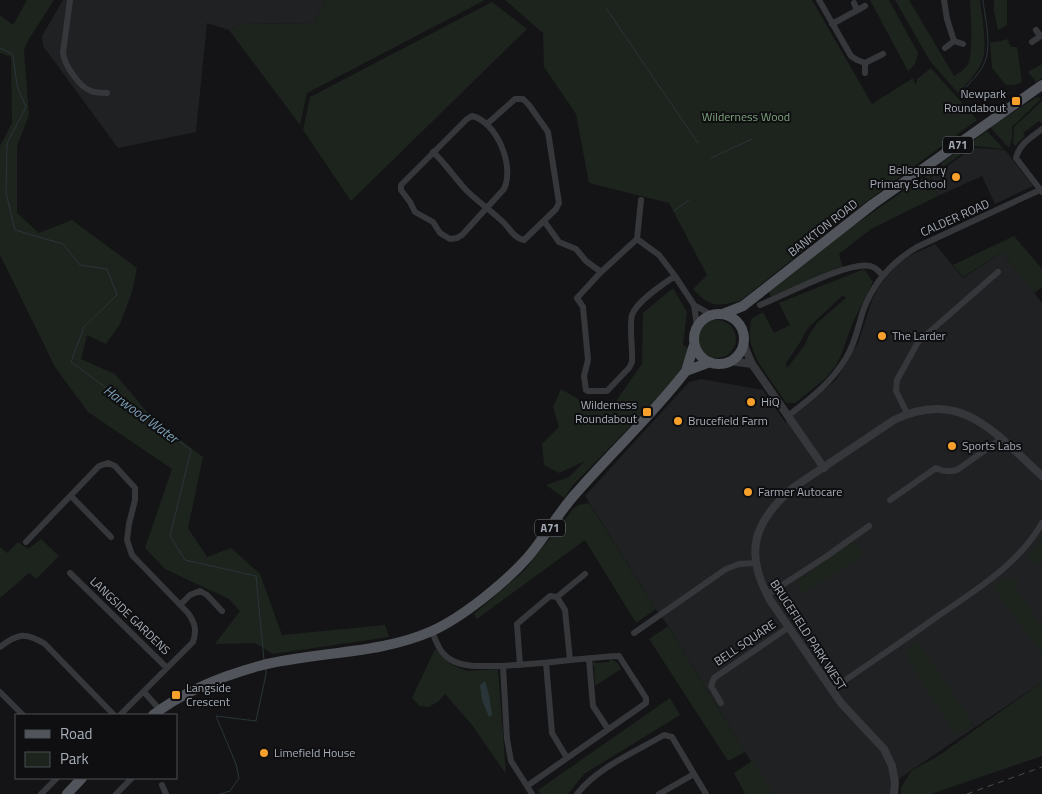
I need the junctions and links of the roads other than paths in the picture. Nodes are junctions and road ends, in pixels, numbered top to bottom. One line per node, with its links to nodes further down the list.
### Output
1 (70, 0): 18 (street)
2 (819, 0): 7 (street)
3 (944, 0): 10 (street)
4 (854, 3): 6 (street)
5 (865, 6): 6 (street)
6 (857, 10): 7 (street)
7 (832, 24): 15 (street)
8 (1036, 30): 9 (street)
9 (1041, 36): 11 (street)
10 (954, 41): 12 (street); 13 (street)
11 (1032, 42)
12 (963, 44)
13 (945, 48)
14 (883, 54): 15 (street)
15 (865, 63): 16 (street)
16 (865, 72)
17 (1042, 85): 32 (main road, BANKTON ROAD / A71)
18 (107, 93)
19 (487, 124): 21 (street); 24 (street); 25 (street)
20 (1042, 129): 22 (street)
21 (433, 152): 24 (street); 24 (street)
22 (1042, 191): 29 (street, CALDER ROAD)
23 (641, 200): 26 (street)
24 (487, 208): 25 (street)
25 (544, 221): 27 (street)
26 (637, 239): 27 (street); 30 (street)
27 (601, 272): 30 (street)
28 (998, 272): 43 (street)
29 (882, 274): 33 (street); 44 (street, CALDER ROAD)
30 (675, 276): 31 (street)
31 (694, 305): 34 (street); 36 (street)
32 (743, 306): 34 (main road, BANKTON ROAD / A71); 35 (main road)
33 (760, 306)
34 (718, 314): 35 (main road); 36 (main road, A71)
35 (740, 325): 37 (main road)
36 (697, 326): 38 (main road, A71)
37 (743, 343): 39 (main road); 41 (street)
38 (694, 345): 40 (main road); 42 (main road, A71)
39 (729, 361): 40 (main road); 41 (street)
40 (710, 362): 42 (main road)
41 (752, 364): 44 (street)
42 (686, 371): 62 (main road, A71)
43 (908, 413): 45 (street, BRUCEFIELD PARK WEST); 46 (street, BRUCEFIELD PARK WEST)
44 (788, 415): 46 (street)
45 (1001, 439): 47 (street, BRUCEFIELD PARK WEST); 49 (street)
46 (824, 468): 54 (street, BRUCEFIELD PARK WEST)
47 (1042, 476)
48 (71, 496): 52 (street); 53 (street, LANGSIDE GARDENS); 59 (street, LANGSIDE GARDENS)
49 (890, 500)
50 (1042, 523): 71 (street)
51 (869, 526): 57 (street)
52 (111, 537)
53 (26, 542)
54 (755, 563): 57 (street, BRUCEFIELD PARK WEST); 63 (street)
55 (70, 573): 70 (street, LANGSIDE GARDENS)
56 (585, 574): 58 (street)
57 (767, 595): 61 (street, BRUCEFIELD PARK WEST)
58 (557, 597): 66 (street); 68 (street)
59 (180, 605): 60 (street); 70 (street, LANGSIDE GARDENS)
60 (222, 611)
61 (789, 627): 71 (street, BRUCEFIELD PARK WEST); 74 (street, BELL SQUARE)
62 (432, 631): 69 (street); 75 (main road, A71)
63 (634, 633)
64 (0, 647): 77 (street)
65 (589, 659): 66 (street); 79 (street); 79 (street)
66 (570, 660): 67 (street)
67 (546, 662): 68 (street); 80 (street)
68 (520, 664): 69 (street)
69 (503, 666): 85 (street)
70 (167, 668): 73 (street)
71 (831, 690): 93 (street, BRUCEFIELD PARK WEST)
72 (0, 692): 76 (street)
73 (144, 692): 75 (street); 78 (street)
74 (721, 703)
75 (156, 713)
76 (22, 714)
77 (113, 714)
78 (121, 714)
79 (608, 729): 80 (street)
80 (567, 758): 85 (street)
81 (694, 774): 90 (street); 91 (street); 92 (street)
82 (57, 779): 86 (street)
83 (81, 779): 87 (main road)
84 (131, 779): 88 (street)
85 (527, 786): 89 (street)
86 (41, 794)
87 (67, 794)
88 (116, 794)
89 (532, 794)
90 (577, 794)
91 (659, 794)
92 (706, 794)
93 (894, 794)

